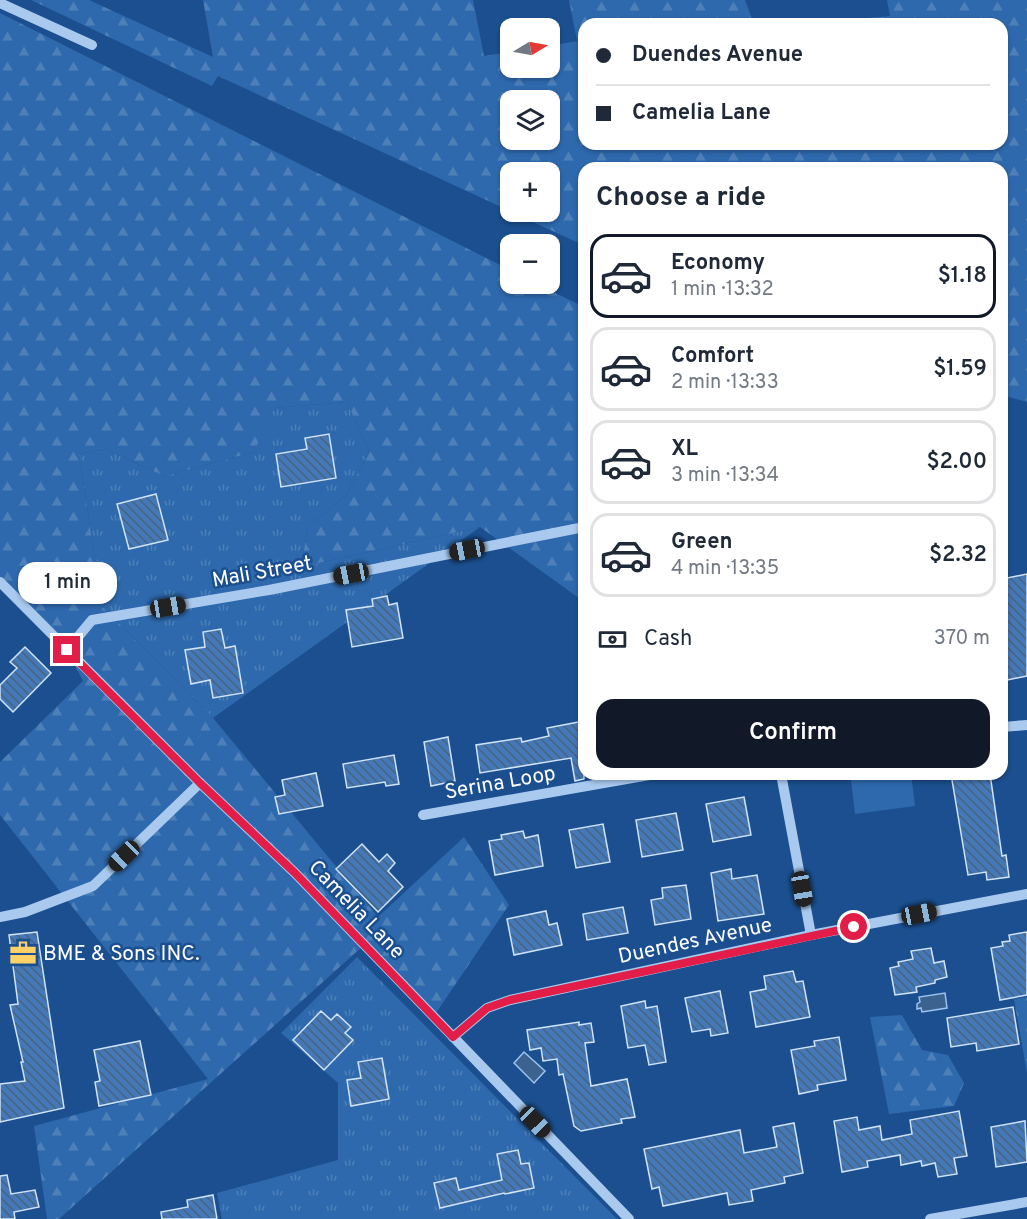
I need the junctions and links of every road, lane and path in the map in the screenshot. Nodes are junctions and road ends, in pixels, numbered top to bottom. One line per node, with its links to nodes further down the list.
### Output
1 (0, 3): 2 (street)
2 (92, 45)
3 (578, 528): 5 (street, Mali Street)
4 (0, 582): 5 (street, Camelia Lane)
5 (67, 650): 10 (street, Camelia Lane)
6 (1027, 725): 7 (street)
7 (1008, 727)
8 (620, 780): 11 (street, Serina Loop)
9 (782, 780): 14 (street)
10 (200, 783): 13 (street); 15 (street, Camelia Lane)
11 (423, 815)
12 (1027, 894): 14 (street, Duendes Avenue)
13 (0, 917)
14 (811, 935): 15 (street, Duendes Avenue)
15 (453, 1037): 17 (street, Camelia Lane)
16 (1027, 1202): 18 (street)
17 (629, 1219)
18 (930, 1219)

